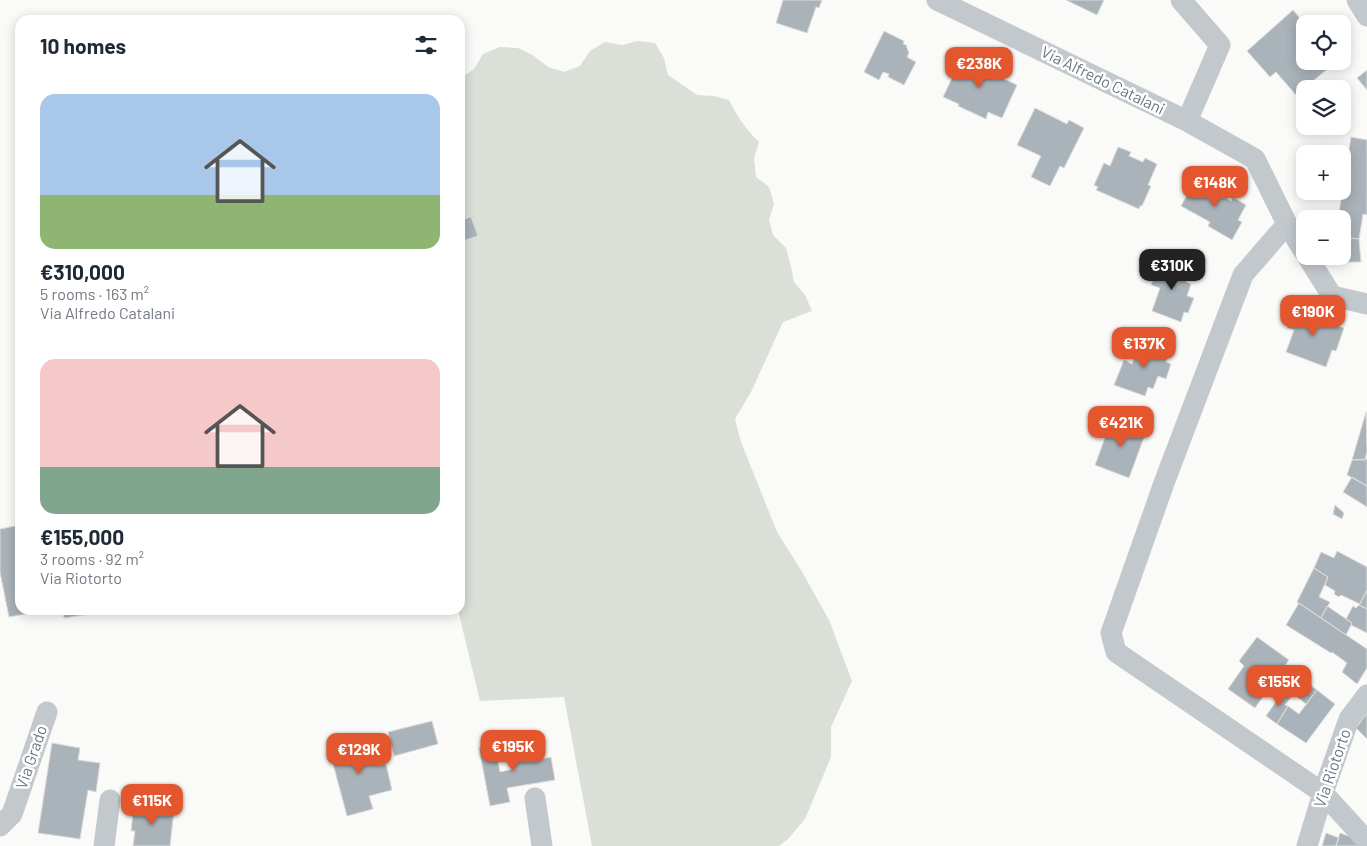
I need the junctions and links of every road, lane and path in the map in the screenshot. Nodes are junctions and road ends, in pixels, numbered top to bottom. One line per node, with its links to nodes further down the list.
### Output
1 (937, 0): 5 (street, Via Alfredo Catalani)
2 (1181, 0): 5 (street)
3 (1357, 0): 4 (street)
4 (1367, 16)
5 (1188, 122): 6 (street, Via Alfredo Catalani)
6 (1287, 224): 7 (street, Via Alfredo Catalani); 12 (street)
7 (1296, 238)
8 (1313, 265): 9 (street)
9 (1367, 304)
10 (1367, 694): 12 (street, Via Riotorto)
11 (47, 712): 15 (street, Via Grado)
12 (1323, 793): 16 (street); 19 (street, Via Riotorto)
13 (535, 798): 18 (street)
14 (110, 800): 17 (street)
15 (0, 826)
16 (1367, 841)
17 (104, 846)
18 (542, 846)
19 (1307, 846)

